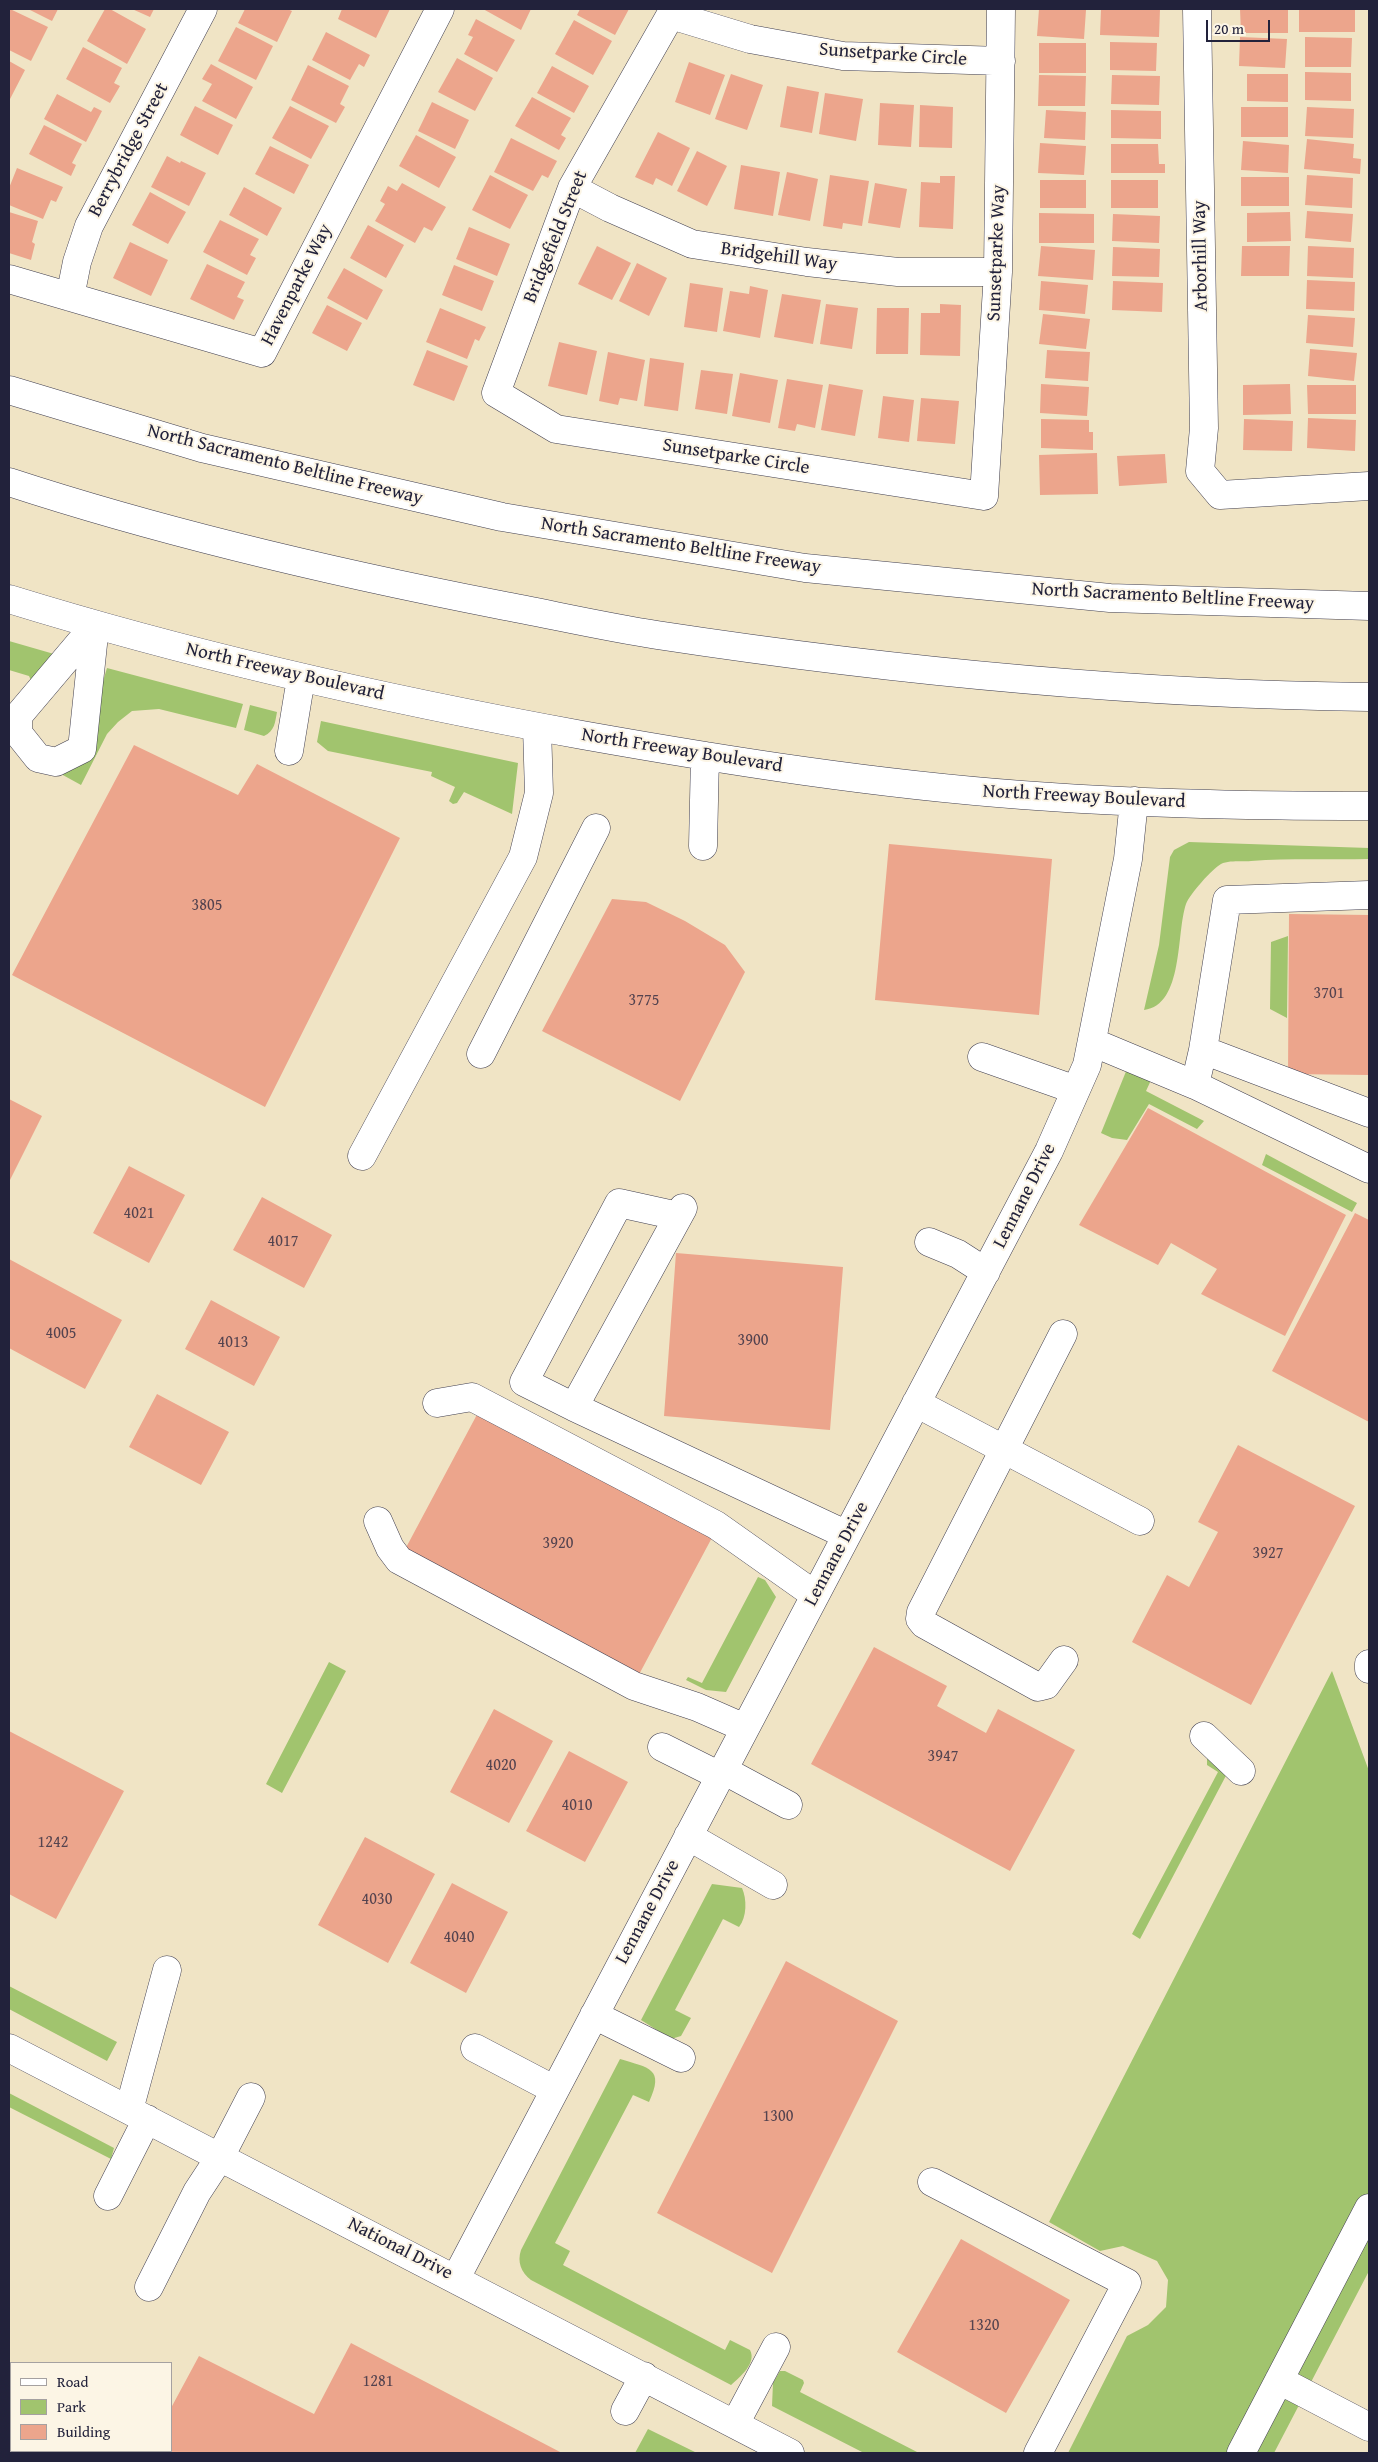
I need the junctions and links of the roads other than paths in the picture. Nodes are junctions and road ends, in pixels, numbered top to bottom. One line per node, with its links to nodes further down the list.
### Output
1 (203, 9): 10 (main road, Berrybridge Street)
2 (440, 9): 10 (main road, Havenparke Way)
3 (1001, 9): 6 (main road, Sunsetparke Way)
4 (1197, 9): 14 (main road, Arborhill Way)
5 (672, 12): 6 (main road, Sunsetparke Circle); 7 (main road, Bridgefield Street)
6 (1000, 61): 8 (main road, Sunsetparke Way)
7 (572, 188): 8 (main road, Bridgehill Way); 12 (main road, Bridgefield Street)
8 (998, 272): 15 (main road, Sunsetparke Way)
9 (9, 279): 10 (main road, Havenparke Way)
10 (70, 297)
11 (9, 390): 17 (main road, North Sacramento Beltline Freeway)
12 (496, 393): 15 (main road, Sunsetparke Circle)
13 (9, 482): 19 (main road)
14 (1369, 486)
15 (984, 496)
16 (9, 599): 18 (main road, North Freeway Boulevard)
17 (1369, 606)
18 (301, 678): 20 (main road, North Freeway Boulevard); 21 (main road)
19 (1369, 697)
20 (537, 727): 22 (main road, North Freeway Boulevard); 35 (main road)
21 (289, 750)
22 (705, 756): 23 (main road, North Freeway Boulevard); 26 (main road)
23 (1134, 801): 24 (main road, North Freeway Boulevard); 28 (main road, Lennane Drive)
24 (1369, 806)
25 (596, 828): 30 (main road)
26 (702, 846)
27 (1369, 895): 29 (main road)
28 (1092, 1042): 32 (main road); 33 (main road, Lennane Drive)
29 (1203, 1050): 32 (main road); 34 (main road)
30 (481, 1054)
31 (982, 1057): 33 (main road)
32 (1195, 1085): 36 (main road)
33 (1076, 1090): 38 (main road, Lennane Drive)
34 (1369, 1113)
35 (362, 1156)
36 (1369, 1169)
37 (929, 1242): 38 (main road)
38 (986, 1272): 41 (main road, Lennane Drive)
39 (1063, 1334): 43 (main road)
40 (437, 1403): 47 (main road)
41 (916, 1403): 43 (main road); 46 (main road, Lennane Drive)
42 (574, 1407): 42 (main road); 46 (main road)
43 (1005, 1450): 45 (main road); 48 (main road)
44 (378, 1521): 49 (main road)
45 (1140, 1522)
46 (847, 1535): 47 (main road, Lennane Drive)
47 (815, 1595): 49 (main road, Lennane Drive)
48 (1064, 1660)
49 (745, 1728): 53 (main road, Lennane Drive)
50 (1204, 1736): 52 (main road)
51 (662, 1747): 53 (main road)
52 (1241, 1771)
53 (721, 1773): 54 (main road); 55 (main road, Lennane Drive)
54 (788, 1805)
55 (688, 1836): 56 (main road); 58 (main road, Lennane Drive)
56 (774, 1885)
57 (167, 1970): 64 (main road)
58 (594, 2015): 61 (main road); 62 (main road, Lennane Drive)
59 (9, 2048): 64 (main road, National Drive)
60 (475, 2048): 62 (main road)
61 (681, 2058)
62 (555, 2090): 69 (main road, Lennane Drive)
63 (251, 2097): 65 (main road)
64 (138, 2114): 65 (main road, National Drive); 67 (main road)
65 (220, 2157): 69 (main road, National Drive); 70 (main road)
66 (932, 2182): 78 (main road)
67 (108, 2196)
68 (1369, 2208): 73 (main road)
69 (456, 2278): 72 (main road, National Drive)
70 (149, 2287)
71 (776, 2347): 75 (main road)
72 (644, 2376): 74 (main road); 75 (main road, National Drive)
73 (1279, 2380): 76 (main road); 79 (main road)
74 (625, 2411)
75 (735, 2424): 77 (main road, National Drive)
76 (1369, 2427)
77 (790, 2453)
78 (1038, 2453)
79 (1241, 2453)

